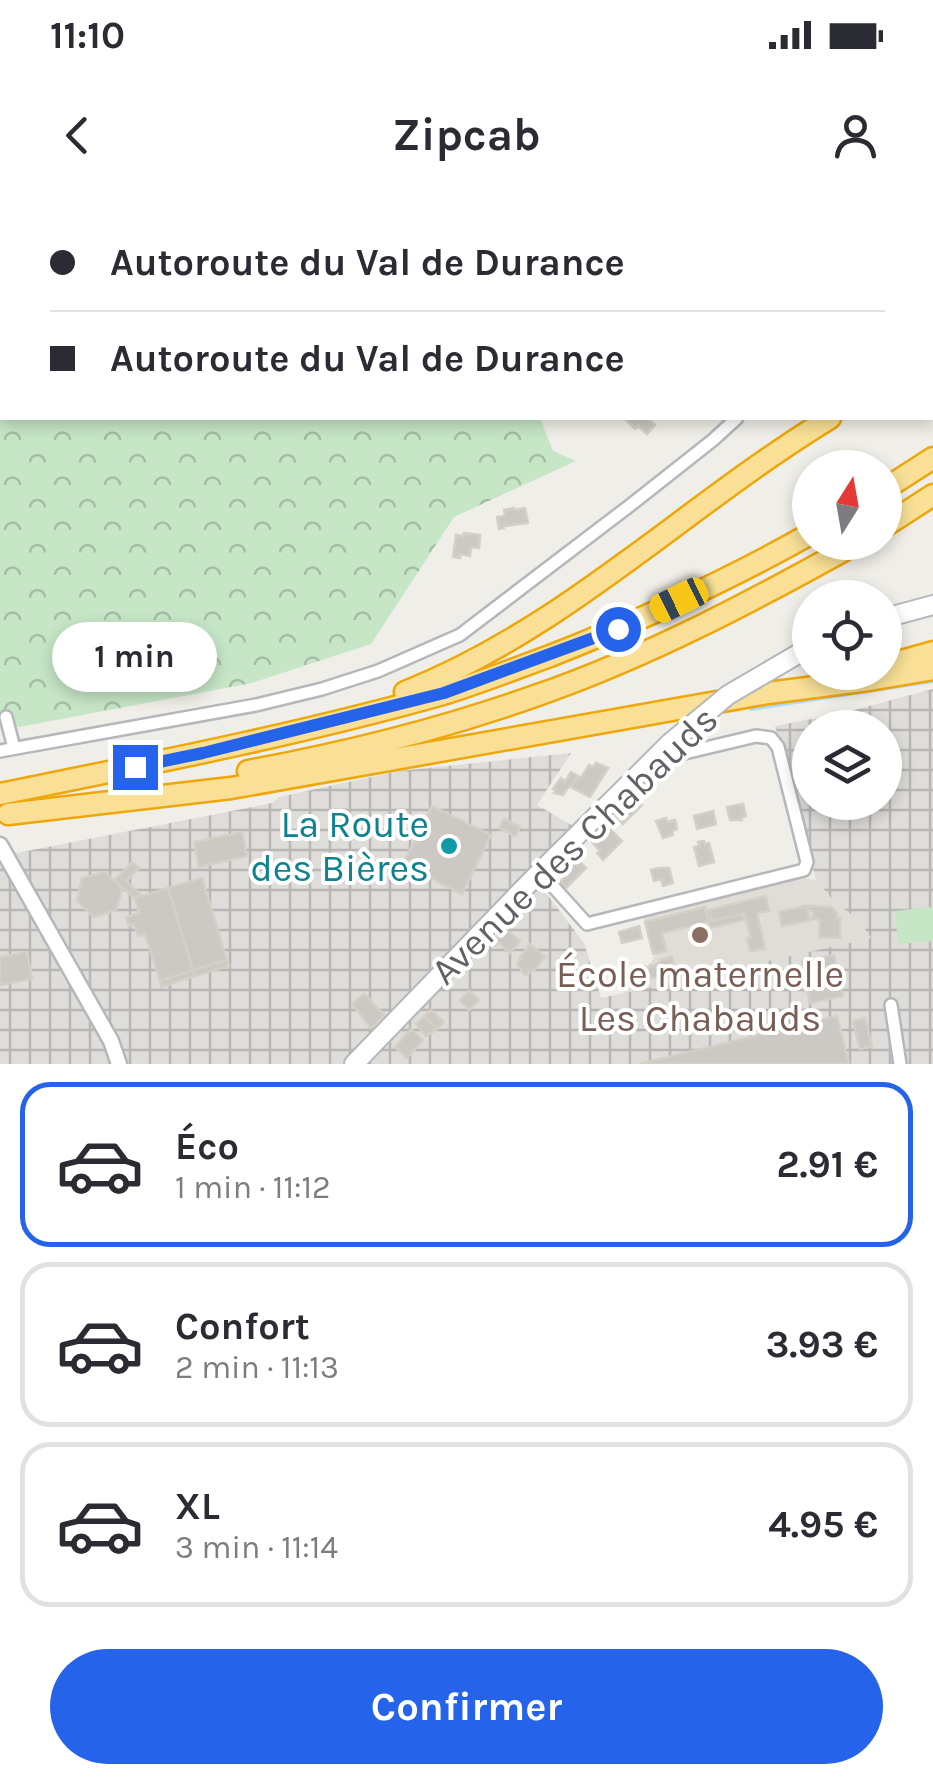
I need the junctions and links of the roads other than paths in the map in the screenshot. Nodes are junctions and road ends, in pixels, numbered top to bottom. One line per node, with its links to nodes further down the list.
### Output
1 (736, 420): 18 (street)
2 (827, 420): 19 (highway)
3 (933, 458): 4 (highway)
4 (902, 477)
5 (933, 495): 6 (highway)
6 (902, 515)
7 (792, 544): 19 (highway)
8 (825, 560): 22 (highway)
9 (933, 604): 10 (main road)
10 (902, 613)
11 (933, 652): 13 (highway)
12 (792, 658): 20 (main road, Avenue des Chabauds, bridge)
13 (902, 661)
14 (933, 669): 16 (highway)
15 (792, 687): 16 (highway)
16 (768, 692): 22 (highway)
17 (6, 718): 18 (street)
18 (7, 750)
19 (203, 753): 21 (highway)
20 (651, 761): 24 (main road, Avenue des Chabauds); 24 (street)
21 (0, 794)
22 (4, 815)
23 (0, 845): 26 (street)
24 (540, 872): 27 (main road, Avenue des Chabauds)
25 (891, 1005): 28 (street)
26 (118, 1064)
27 (354, 1064)
28 (900, 1064)

